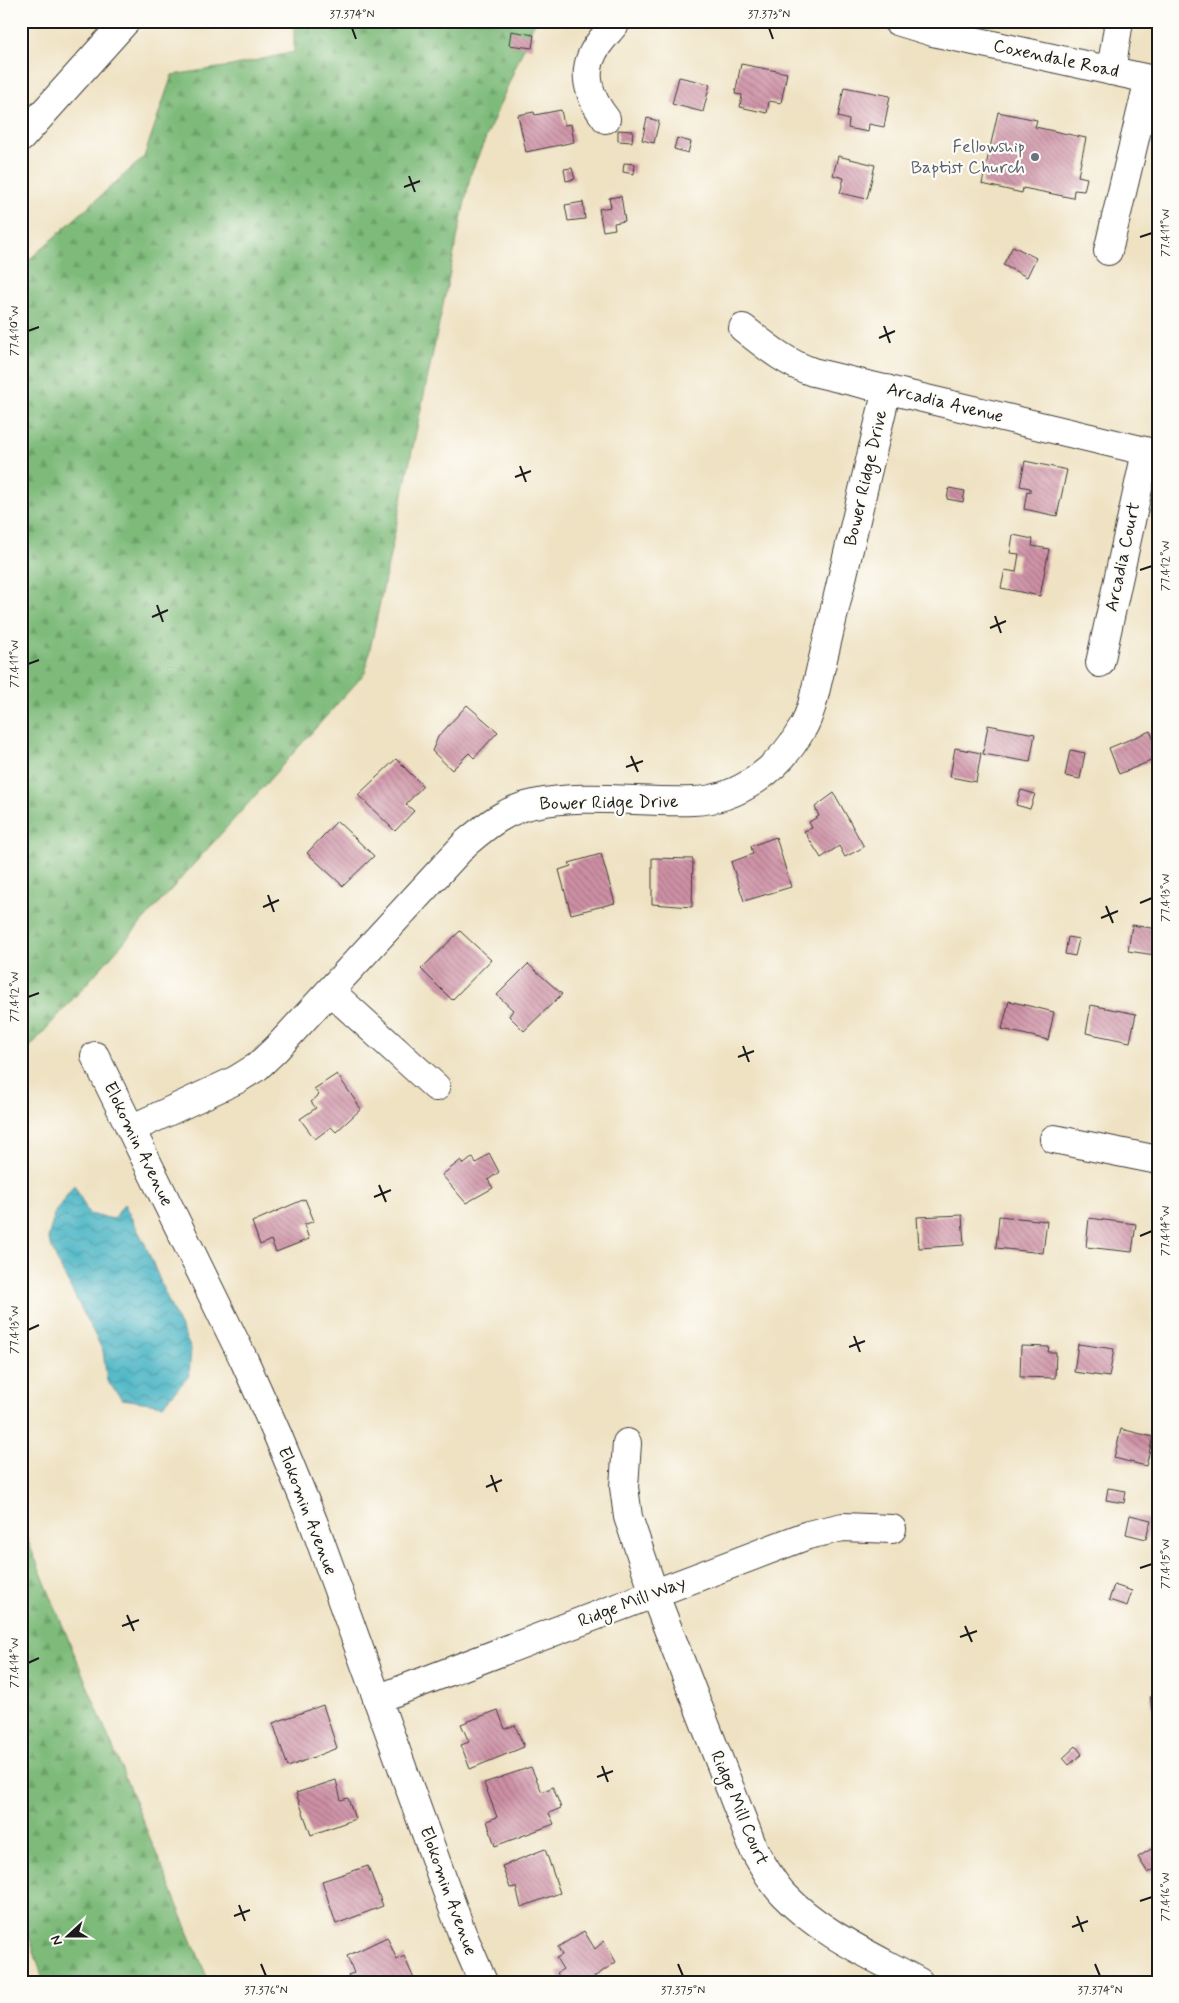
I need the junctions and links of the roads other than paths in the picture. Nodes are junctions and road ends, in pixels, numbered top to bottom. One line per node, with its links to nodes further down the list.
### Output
1 (126, 21): 8 (street)
2 (617, 21): 7 (street)
3 (897, 21): 5 (street, Coxendale Road)
4 (1119, 21): 5 (street)
5 (1111, 72): 6 (street, Coxendale Road)
6 (1154, 80): 9 (street)
7 (606, 118)
8 (21, 138)
9 (1108, 251)
10 (743, 328): 11 (street, Arcadia Avenue)
11 (887, 389): 12 (street, Arcadia Avenue); 14 (street, Bower Ridge Drive)
12 (1152, 453): 13 (street, Arcadia Court)
13 (1100, 662)
14 (330, 991): 16 (street); 17 (street, Bower Ridge Drive)
15 (95, 1056): 17 (street, Elokomin Avenue)
16 (436, 1087)
17 (131, 1128): 23 (street, Elokomin Avenue)
18 (1054, 1139): 19 (street)
19 (1158, 1160)
20 (627, 1443): 22 (street, Ridge Mill Court)
21 (892, 1528): 22 (street, Ridge Mill Way)
22 (654, 1593): 23 (street, Ridge Mill Way); 25 (street, Ridge Mill Court)
23 (377, 1698): 24 (street, Elokomin Avenue)
24 (483, 1982)
25 (919, 1982)

